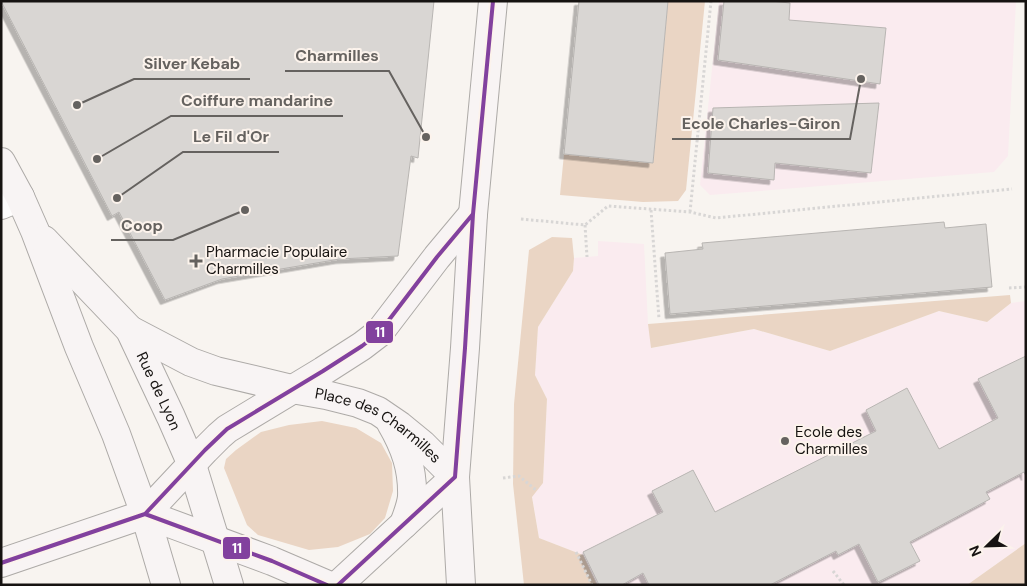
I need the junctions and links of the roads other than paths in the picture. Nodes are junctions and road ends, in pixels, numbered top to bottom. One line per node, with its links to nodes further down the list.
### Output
1 (493, 1): 4 (main road, Place des Charmilles)
2 (1, 162): 3 (main road, Rue de Lyon)
3 (10, 201): 5 (main road, Rue de Lyon)
4 (473, 214): 7 (main road, Place des Charmilles); 10 (main road, Place des Charmilles)
5 (35, 231): 6 (main road, Rue de Lyon); 11 (main road, Rue de Lyon)
6 (130, 330): 7 (main road); 9 (main road, Rue de Lyon)
7 (292, 389): 8 (main road, Place des Charmilles); 9 (main road, Place des Charmilles)
8 (387, 417): 10 (main road, Place des Charmilles); 12 (main road)
9 (192, 465): 11 (main road, Place des Charmilles); 13 (main road, Rue de Lyon)
10 (455, 477): 12 (main road, Place des Charmilles); 19 (main road, Place des Charmilles)
11 (145, 514): 13 (main road); 14 (main road); 15 (main road, Rue de Lyon)
12 (404, 524): 18 (main road, Place des Charmilles)
13 (214, 540): 16 (main road, Rue de Lyon); 17 (main road)
14 (1, 563)
15 (166, 585)
16 (228, 585)
17 (328, 585)
18 (338, 585)
19 (461, 585)

